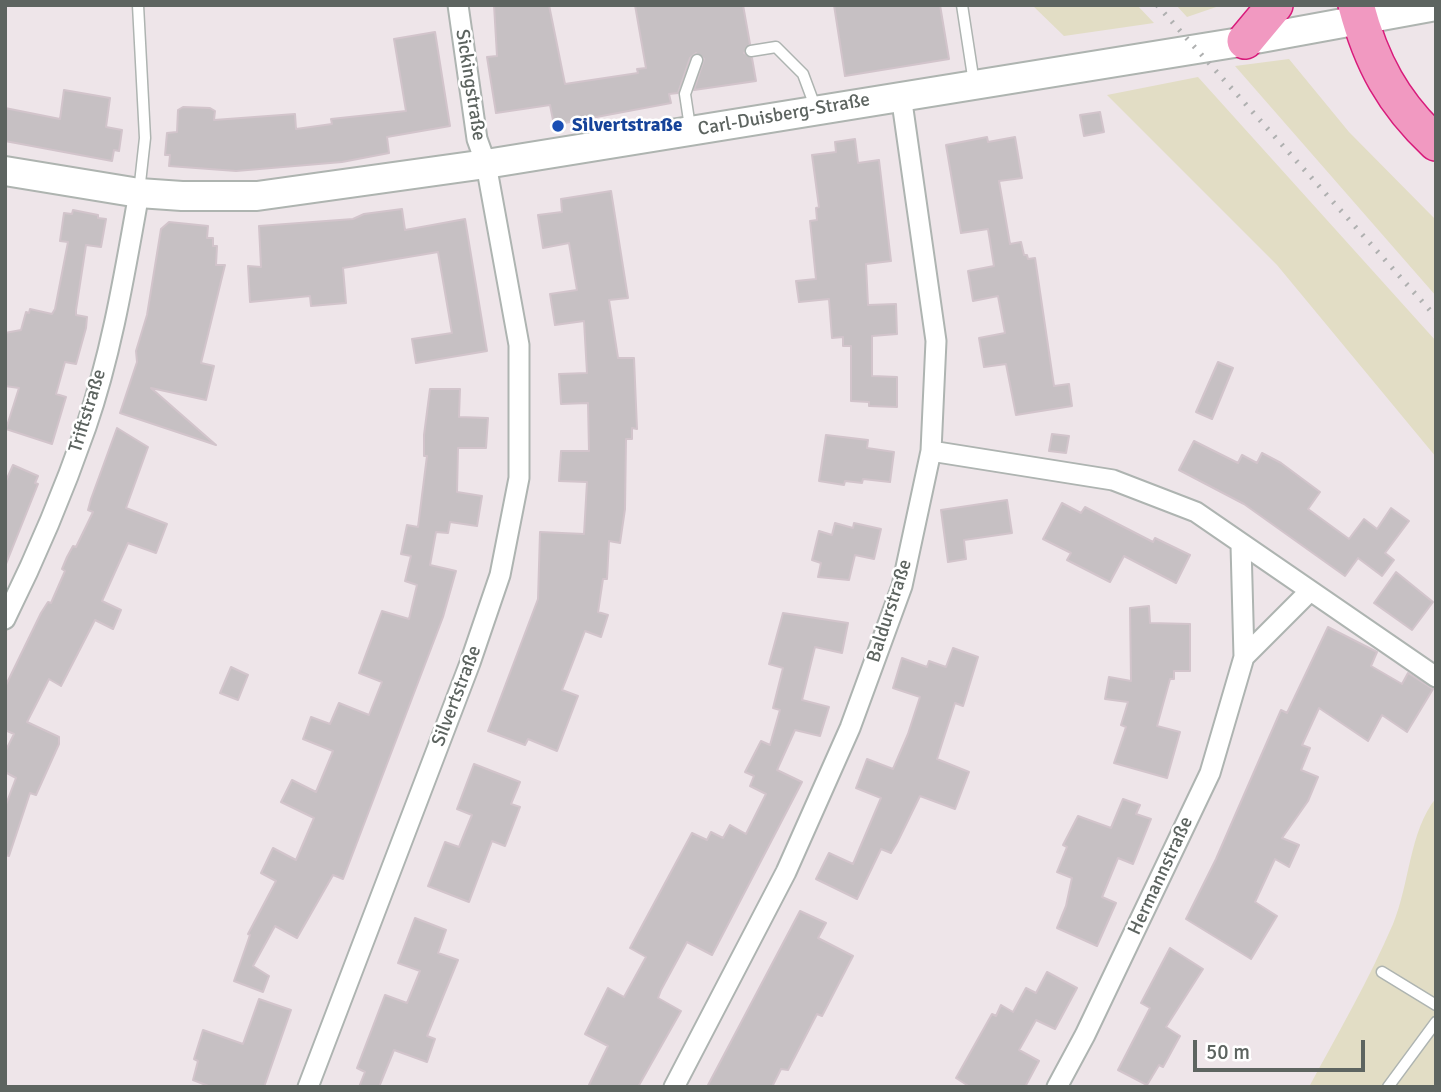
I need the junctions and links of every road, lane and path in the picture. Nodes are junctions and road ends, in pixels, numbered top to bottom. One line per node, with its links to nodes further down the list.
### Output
1 (138, 5): 17 (lane)
2 (458, 5): 15 (street, Sickingstraße)
3 (962, 5): 10 (lane)
4 (1275, 5): 7 (highway)
5 (1436, 6): 6 (main road, Carl-Duisberg-Straße)
6 (1358, 13): 7 (main road, Carl-Duisberg-Straße); 14 (highway)
7 (1245, 41): 10 (main road, Carl-Duisberg-Straße)
8 (751, 51): 12 (lane)
9 (697, 60): 13 (lane)
10 (974, 83): 11 (main road, Carl-Duisberg-Straße)
11 (901, 95): 12 (main road, Carl-Duisberg-Straße); 18 (street, Baldurstraße)
12 (817, 109): 13 (main road, Carl-Duisberg-Straße)
13 (691, 130): 15 (main road, Carl-Duisberg-Straße)
14 (1436, 144)
15 (486, 164): 17 (main road, Carl-Duisberg-Straße); 27 (street, Silvertstraße)
16 (5, 171): 17 (main road, Carl-Duisberg-Straße)
17 (139, 192): 21 (street, Triftstraße)
18 (931, 451): 19 (street); 28 (street, Baldurstraße)
19 (1241, 545): 20 (street); 22 (street, Hermannstraße)
20 (1310, 591): 22 (street, Hermannstraße); 23 (street)
21 (5, 619)
22 (1244, 657): 29 (street, Hermannstraße)
23 (1436, 677)
24 (1382, 972): 25 (lane)
25 (1436, 1005)
26 (1436, 1022): 30 (lane)
27 (308, 1087)
28 (674, 1087)
29 (1057, 1087)
30 (1388, 1087)

